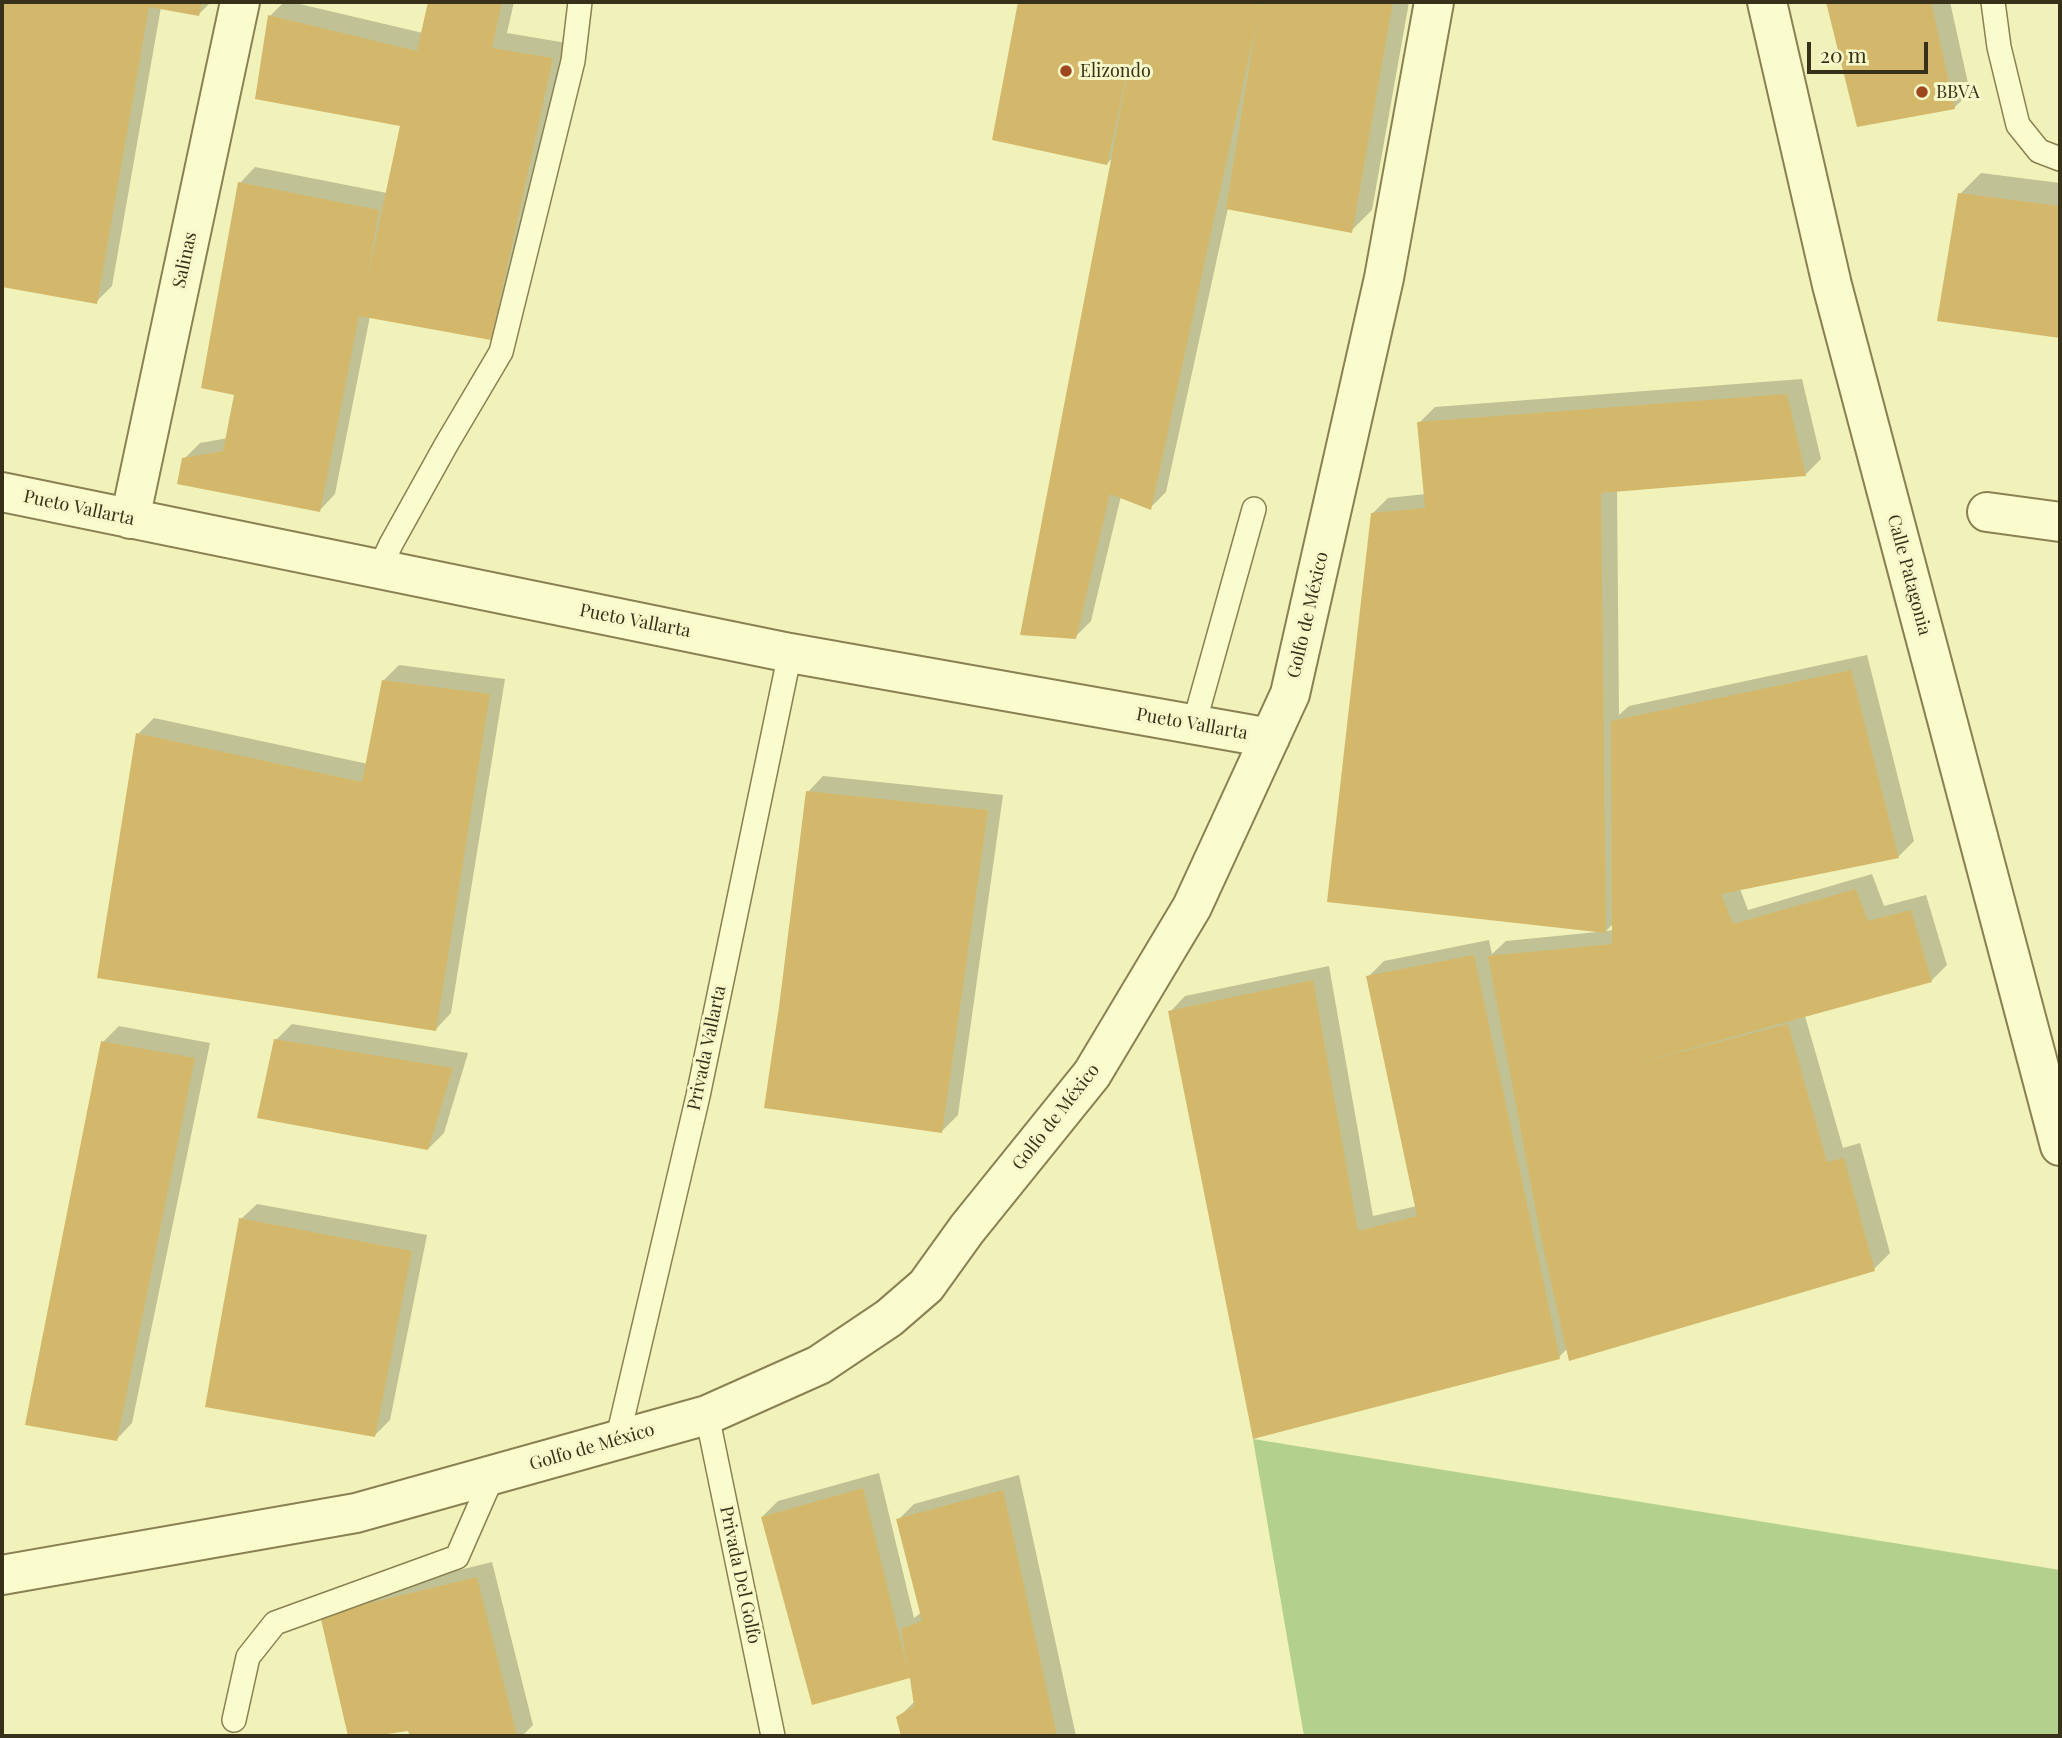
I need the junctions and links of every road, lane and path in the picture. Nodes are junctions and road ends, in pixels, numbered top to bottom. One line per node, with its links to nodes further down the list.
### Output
1 (240, 2): 10 (street, Salinas)
2 (580, 2): 12 (lane)
3 (1434, 2): 15 (street, Golfo de México)
4 (1767, 2): 16 (street, Calle Patagonia)
5 (1993, 2): 6 (lane)
6 (2060, 159)
7 (2, 492): 10 (street, Pueto Vallarta)
8 (1254, 509): 14 (lane)
9 (1987, 512): 11 (street)
10 (130, 519): 12 (street, Pueto Vallarta)
11 (2060, 522)
12 (379, 570): 13 (street, Pueto Vallarta)
13 (790, 653): 14 (street, Pueto Vallarta); 18 (lane, Privada Vallarta)
14 (1194, 724): 15 (street, Pueto Vallarta)
15 (1270, 738): 17 (street, Golfo de México)
16 (2060, 1146)
17 (707, 1415): 18 (street, Golfo de México); 22 (lane, Privada Del Golfo)
18 (617, 1441): 19 (street, Golfo de México)
19 (493, 1475): 20 (street, Golfo de México); 21 (lane)
20 (2, 1576)
21 (234, 1720)
22 (773, 1736)

